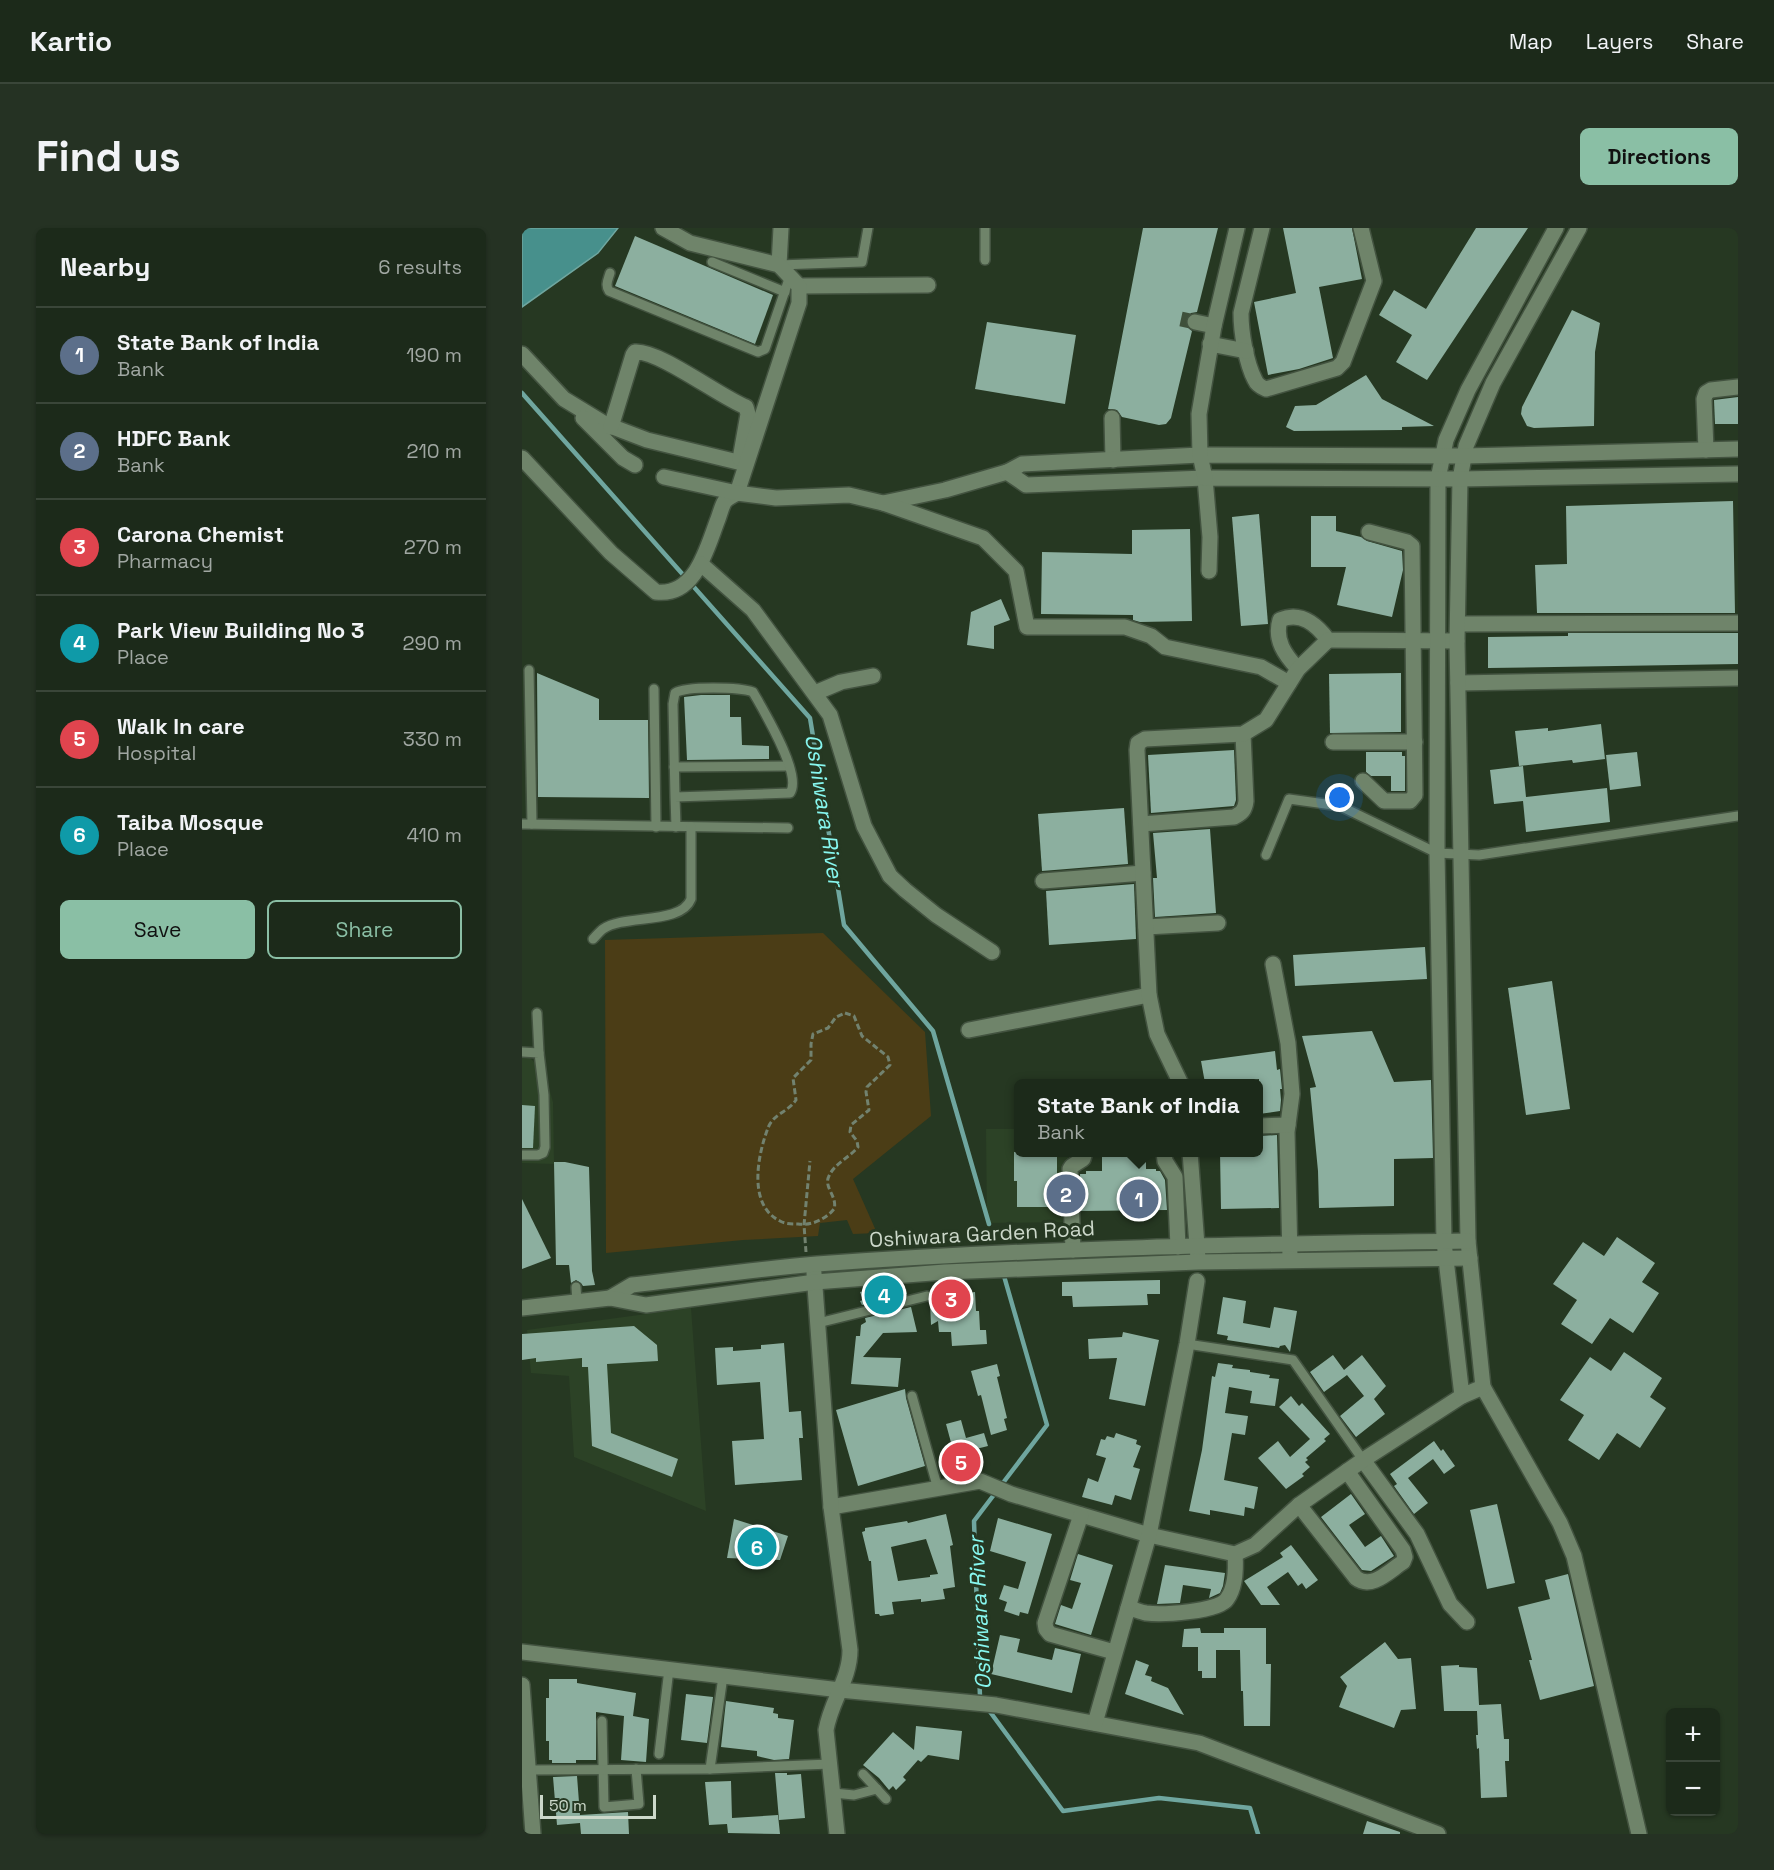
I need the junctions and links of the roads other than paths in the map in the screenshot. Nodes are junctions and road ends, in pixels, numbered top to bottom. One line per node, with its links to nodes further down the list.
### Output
1 (663, 228): 12 (street)
2 (781, 228): 12 (street)
3 (868, 228): 12 (lane)
4 (985, 228): 10 (lane)
5 (1237, 228): 17 (street)
6 (1262, 228): 19 (street)
7 (1361, 228): 19 (street)
8 (1556, 228): 29 (street)
9 (1579, 228): 30 (street)
10 (985, 260)
11 (712, 262): 14 (lane)
12 (778, 266): 14 (street)
13 (610, 273): 14 (lane)
14 (791, 284): 15 (street); 33 (street)
15 (928, 285)
16 (1195, 322): 17 (street)
17 (1214, 326): 18 (street)
18 (1210, 344): 19 (street); 28 (street)
19 (1246, 351)
20 (522, 354): 22 (street)
21 (1738, 387): 26 (street)
22 (564, 399): 24 (street); 34 (street)
23 (1112, 418): 32 (street)
24 (611, 427): 33 (street); 33 (street)
25 (1738, 449): 26 (street)
26 (1706, 450): 27 (street)
27 (1586, 452): 30 (street); 38 (street)
28 (1200, 455): 29 (street); 32 (street); 39 (street)
29 (1442, 456): 30 (street); 40 (street)
30 (1464, 456): 41 (street)
31 (522, 458): 45 (street)
32 (1113, 460): 35 (street)
33 (743, 463): 42 (street)
34 (635, 465)
35 (1008, 472): 39 (street); 43 (street)
36 (1738, 474): 38 (street)
37 (664, 477): 42 (street)
38 (1587, 477): 41 (street)
39 (1205, 478): 40 (street); 46 (street)
40 (1438, 479): 41 (street); 51 (street)
41 (1460, 479): 48 (street)
42 (737, 493): 43 (street); 45 (street)
43 (883, 503): 57 (street)
44 (1369, 532): 50 (street)
45 (698, 569): 60 (street)
46 (1209, 572)
47 (1738, 623): 48 (street)
48 (1458, 624): 52 (street)
49 (1328, 640): 50 (street); 53 (street); 53 (street)
50 (1413, 640): 51 (street); 63 (street)
51 (1438, 641): 52 (street); 75 (street)
52 (1457, 641): 58 (street)
53 (1298, 669): 57 (street)
54 (529, 670): 69 (lane)
55 (873, 676): 60 (street)
56 (1738, 678): 58 (street)
57 (1289, 683): 61 (street)
58 (1458, 683): 76 (street)
59 (654, 689): 71 (lane)
60 (815, 693): 83 (street)
61 (1243, 734): 70 (street); 70 (street)
62 (1333, 742): 63 (street)
63 (1415, 742): 66 (street)
64 (789, 766): 65 (lane); 65 (lane); 67 (lane)
65 (674, 767): 67 (lane)
66 (1363, 781)
67 (675, 797): 72 (lane)
68 (1738, 816): 76 (lane)
69 (527, 824): 71 (lane)
70 (1140, 824): 78 (street)
71 (656, 827): 72 (lane)
72 (676, 827): 73 (lane)
73 (691, 827): 74 (lane); 82 (lane)
74 (788, 828)
75 (1437, 854): 76 (lane); 77 (lane); 98 (street)
76 (1460, 854): 97 (street)
77 (1266, 855)
78 (1143, 873): 79 (street); 81 (street)
79 (1043, 881)
80 (1218, 923): 81 (street)
81 (1146, 927): 85 (street)
82 (593, 939)
83 (992, 952)
84 (1273, 964): 91 (street)
85 (1149, 995): 87 (street); 90 (street)
86 (537, 1013): 89 (lane)
87 (969, 1030)
88 (522, 1052): 89 (lane)
89 (539, 1053): 93 (lane)
90 (1179, 1079)
91 (1288, 1125): 92 (street); 101 (street)
92 (1263, 1126)
93 (522, 1155)
94 (1084, 1157): 100 (street)
95 (1165, 1157): 99 (street)
96 (1190, 1157): 102 (street)
97 (1468, 1241): 98 (street, Oshiwara Garden Road); 104 (street)
98 (1444, 1242): 101 (street, Oshiwara Garden Road); 103 (street)
99 (1178, 1247): 100 (street, Oshiwara Garden Road); 102 (street, Oshiwara Garden Road)
100 (1073, 1250): 105 (street, Oshiwara Garden Road)
101 (1290, 1252): 102 (street, Oshiwara Garden Road); 103 (street, Oshiwara Garden Road)
102 (1197, 1254): 107 (street, Oshiwara Garden Road)
103 (1446, 1258): 104 (street, Oshiwara Garden Road); 115 (street)
104 (1470, 1258): 113 (street)
105 (814, 1264): 107 (street); 109 (street, Oshiwara Garden Road)
106 (1197, 1281): 112 (street)
107 (815, 1282): 109 (street, Oshiwara Garden Road); 111 (street)
108 (927, 1296): 111 (lane)
109 (610, 1298): 110 (street, Oshiwara Garden Road)
110 (522, 1308)
111 (818, 1323): 120 (street)
112 (1187, 1344): 116 (lane); 122 (street)
113 (1483, 1386): 115 (street); 147 (street)
114 (912, 1396): 118 (lane)
115 (1462, 1396): 116 (street)
116 (1363, 1460): 117 (street); 125 (street)
117 (1347, 1471): 119 (street); 119 (street)
118 (938, 1489): 120 (street); 121 (street)
119 (1299, 1504): 123 (street)
120 (831, 1507): 131 (street)
121 (1081, 1515): 122 (street); 127 (street)
122 (1149, 1535): 123 (street); 124 (street)
123 (1235, 1554): 124 (street)
124 (1128, 1608): 127 (street)
125 (1467, 1622)
126 (522, 1652): 128 (street)
127 (1114, 1652): 133 (street)
128 (669, 1669): 129 (street); 134 (lane)
129 (723, 1676): 131 (street); 137 (lane)
130 (522, 1686): 138 (street)
131 (840, 1690): 133 (street); 135 (street)
132 (602, 1721): 139 (lane)
133 (1095, 1723): 146 (street)
134 (659, 1754)
135 (830, 1764): 137 (lane); 142 (street)
136 (636, 1769): 137 (lane); 139 (lane); 139 (lane)
137 (710, 1769)
138 (528, 1770): 139 (lane); 144 (street)
139 (603, 1770)
140 (863, 1774): 141 (lane)
141 (877, 1789): 142 (lane); 143 (lane)
142 (833, 1793): 145 (street)
143 (886, 1798)
144 (532, 1834)
145 (837, 1834)
146 (1438, 1834)
147 (1639, 1834)

